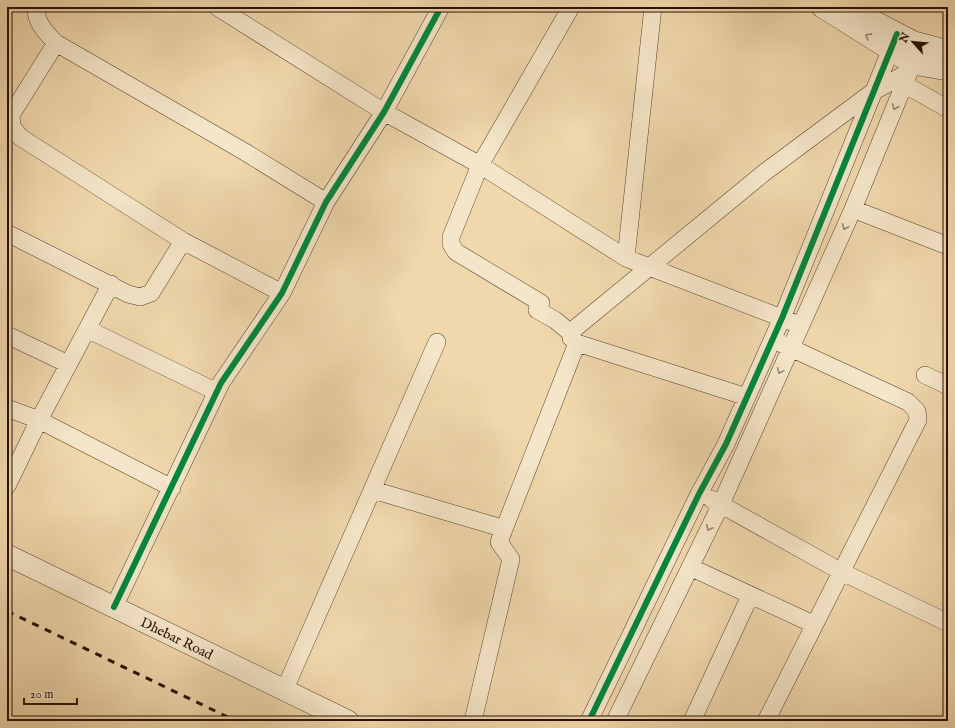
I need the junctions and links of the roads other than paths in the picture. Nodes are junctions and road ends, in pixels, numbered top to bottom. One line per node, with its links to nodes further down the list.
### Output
1 (36, 7): 9 (street)
2 (217, 7): 16 (street)
3 (441, 7): 16 (street)
4 (571, 7): 17 (street)
5 (653, 7): 23 (street)
6 (822, 7): 8 (street, one-way to 6)
7 (847, 7): 8 (street)
8 (894, 42): 10 (street); 13 (street); 14 (street)
9 (56, 43): 18 (street); 21 (street)
10 (921, 45): 11 (street); 13 (street)
11 (948, 51)
12 (948, 70): 13 (street)
13 (908, 73): 14 (street); 15 (street); 19 (street, one-way to 19)
14 (874, 91): 24 (street); 27 (street)
15 (948, 109)
16 (384, 112): 17 (street); 18 (street)
17 (480, 165): 23 (street); 31 (street)
18 (326, 202): 26 (street)
19 (853, 209): 22 (street); 28 (street, one-way to 28)
20 (7, 233): 25 (street)
21 (183, 241): 25 (street); 26 (street)
22 (948, 246)
23 (626, 258): 24 (street)
24 (650, 268): 27 (street); 31 (street)
25 (111, 284): 29 (street)
26 (282, 293): 38 (street)
27 (782, 318): 28 (street); 32 (street)
28 (800, 326): 34 (street)
29 (87, 329): 35 (street); 38 (street)
30 (7, 335): 35 (street)
31 (574, 338): 39 (street); 57 (street)
32 (772, 339): 34 (street); 39 (street)
33 (437, 342): 44 (street)
34 (791, 348): 46 (street, one-way to 46); 50 (street)
35 (68, 364): 41 (street)
36 (925, 375): 37 (street)
37 (948, 386)
38 (217, 392): 43 (street)
39 (747, 397): 45 (street)
40 (7, 408): 41 (street)
41 (39, 420): 42 (street); 43 (street)
42 (7, 486)
43 (172, 488): 52 (street)
44 (372, 490): 47 (street); 55 (street)
45 (699, 494): 46 (street); 58 (street)
46 (721, 504): 49 (street, one-way to 49); 50 (street)
47 (495, 526)
48 (7, 555): 52 (street, Dhebar Road)
49 (690, 567): 51 (street); 59 (street)
50 (840, 571): 53 (street); 54 (street)
51 (750, 596): 54 (street); 60 (street)
52 (114, 607): 55 (street, Dhebar Road)
53 (948, 623)
54 (813, 624): 61 (street)
55 (284, 691): 56 (street, Dhebar Road)
56 (348, 721)
57 (473, 721)
58 (589, 721)
59 (615, 721)
60 (692, 721)
61 (766, 721)

